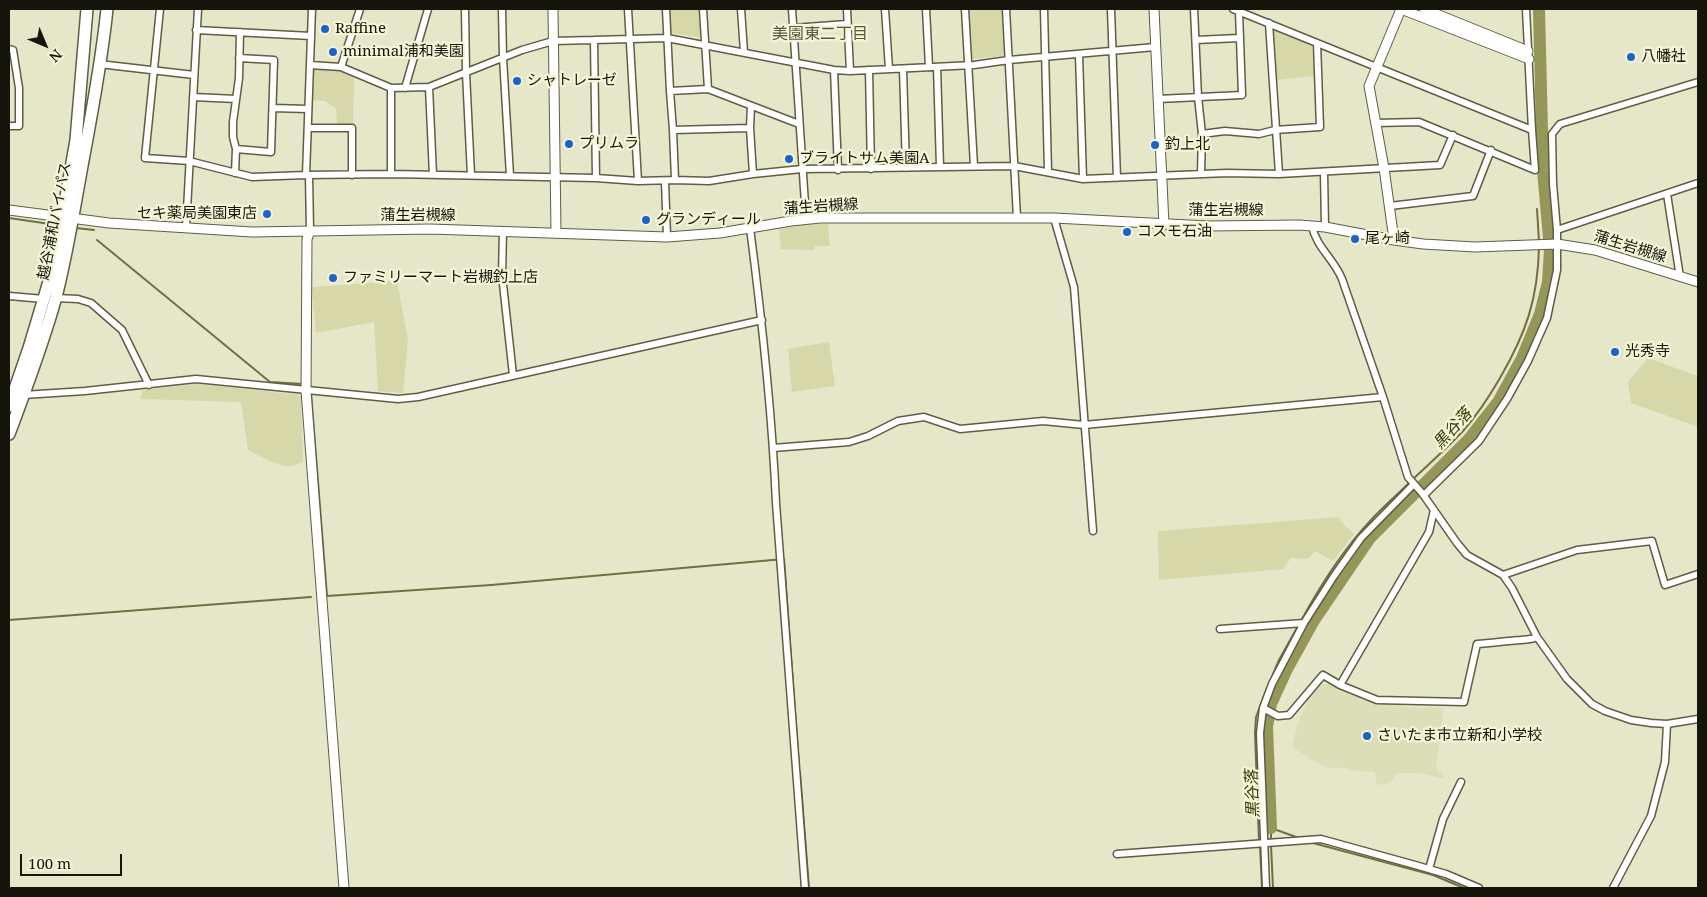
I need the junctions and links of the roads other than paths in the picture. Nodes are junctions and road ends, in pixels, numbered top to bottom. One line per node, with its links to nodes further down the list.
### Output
1 (88, 9): 127 (highway, 越谷浦和バイパス)
2 (107, 9): 54 (highway, 越谷浦和バイパス)
3 (160, 9): 63 (street)
4 (198, 9): 32 (street)
5 (312, 9): 34 (street)
6 (360, 9): 56 (street)
7 (428, 9): 72 (street)
8 (465, 9): 67 (street)
9 (502, 9): 51 (street)
10 (553, 9): 40 (main road)
11 (628, 9): 37 (street)
12 (666, 9): 35 (street)
13 (703, 9): 42 (street)
14 (741, 9): 46 (street)
15 (792, 9): 31 (street)
16 (847, 9): 30 (street)
17 (885, 9): 61 (street)
18 (926, 9): 58 (street)
19 (965, 9): 57 (street)
20 (1006, 9): 52 (street)
21 (1044, 9): 49 (street)
22 (1111, 9): 45 (street)
23 (1154, 9): 43 (main road)
24 (1194, 9): 39 (street)
25 (1401, 9): 48 (main road); 60 (main road)
26 (1424, 9): 48 (main road)
27 (1526, 9): 48 (street)
28 (1236, 10): 29 (street); 36 (street)
29 (1269, 23): 41 (street); 88 (street)
30 (847, 24): 31 (street); 66 (street)
31 (793, 28): 53 (street)
32 (196, 30): 33 (street); 68 (street)
33 (240, 32): 34 (street); 50 (street)
34 (311, 36): 55 (street)
35 (667, 38): 37 (street); 42 (street); 74 (street)
36 (1239, 38): 39 (street); 76 (street)
37 (630, 39): 38 (street); 121 (street)
38 (594, 40): 40 (street); 117 (street)
39 (1196, 40): 76 (street)
40 (553, 41): 51 (street); 116 (main road)
41 (1317, 43): 60 (street); 88 (street)
42 (706, 44): 46 (street); 73 (street)
43 (1155, 47): 45 (street); 78 (main road)
44 (9, 49): 84 (street)
45 (1112, 51): 47 (street); 118 (street)
46 (744, 52): 53 (street)
47 (1079, 55): 49 (street); 119 (street)
48 (1529, 55): 89 (street)
49 (1046, 57): 52 (street); 104 (street)
50 (239, 58): 77 (street); 80 (street)
51 (503, 58): 67 (street); 114 (street)
52 (1009, 60): 57 (street); 96 (street)
53 (795, 62): 64 (street); 83 (street)
54 (99, 64): 63 (street); 127 (highway, 越谷浦和バイパス)
55 (310, 65): 56 (street); 81 (street)
56 (342, 66): 71 (street)
57 (968, 66): 59 (street); 95 (street)
58 (929, 67): 59 (street); 62 (street)
59 (937, 67): 97 (street)
60 (1377, 68): 82 (main road); 89 (street)
61 (889, 69): 62 (street); 65 (street)
62 (903, 69): 98 (street)
63 (154, 70): 68 (street); 94 (street)
64 (834, 70): 66 (street); 102 (street)
65 (869, 70): 66 (street); 100 (street)
66 (850, 71)
67 (466, 73): 70 (street); 113 (street)
68 (194, 75): 75 (street)
69 (1698, 82): 136 (street)
70 (429, 87): 72 (street); 107 (street)
71 (391, 88): 72 (street); 106 (street)
72 (405, 88)
73 (708, 89): 74 (street); 79 (street)
74 (670, 91): 87 (street)
75 (193, 97): 77 (street); 94 (street)
76 (1198, 97): 78 (street); 90 (street)
77 (236, 99): 92 (street)
78 (1158, 99): 115 (main road)
79 (751, 106): 83 (street); 86 (street)
80 (273, 108): 81 (street); 92 (street)
81 (308, 110): 85 (street)
82 (1376, 123): 91 (street); 99 (main road)
83 (799, 124): 101 (street)
84 (9, 126)
85 (308, 128): 111 (street); 112 (street)
86 (750, 128): 87 (street); 108 (street)
87 (673, 130): 120 (street)
88 (1275, 130): 90 (street); 110 (street)
89 (1532, 130): 93 (street)
90 (1202, 134): 109 (street)
91 (1453, 135): 93 (street); 99 (street)
92 (236, 150): 103 (street)
93 (1491, 150): 125 (street)
94 (189, 161): 103 (street); 134 (street)
95 (974, 166): 96 (street); 97 (street)
96 (1014, 166): 104 (street); 128 (street)
97 (940, 167): 98 (street)
98 (906, 168): 100 (street)
99 (1384, 168): 105 (street); 125 (main road)
100 (871, 169): 102 (street)
101 (802, 170): 102 (street); 108 (street); 130 (street)
102 (838, 170)
103 (234, 172): 111 (street)
104 (1048, 172): 119 (street)
105 (1324, 172): 110 (street); 133 (street)
106 (391, 174): 107 (street); 112 (street)
107 (433, 174): 113 (street)
108 (754, 174): 120 (street)
109 (1201, 174): 110 (street); 115 (street)
110 (1279, 174)
111 (308, 175): 112 (street); 137 (street)
112 (352, 175)
113 (471, 175): 114 (street)
114 (510, 176): 116 (street)
115 (1162, 176): 118 (street); 131 (main road)
116 (555, 177): 117 (street); 139 (main road)
117 (596, 178): 121 (street)
118 (1116, 178): 119 (street)
119 (1083, 179)
120 (675, 180): 122 (street)
121 (638, 181): 122 (street)
122 (665, 181): 140 (street)
123 (1698, 183): 124 (street)
124 (1668, 194): 136 (street); 143 (street)
125 (1390, 206): 141 (main road)
126 (9, 210): 127 (main road, 蒲生岩槻線)
127 (68, 218): 134 (main road, 蒲生岩槻線); 146 (highway, 越谷浦和バイパス)
128 (1016, 218): 129 (main road, 蒲生岩槻線); 130 (main road, 蒲生岩槻線)
129 (1054, 218): 131 (main road, 蒲生岩槻線); 153 (street)
130 (806, 219): 135 (main road, 蒲生岩槻線)
131 (1164, 225): 132 (main road, 蒲生岩槻線)
132 (1312, 226): 133 (main road, 蒲生岩槻線); 151 (street)
133 (1325, 227): 141 (main road, 蒲生岩槻線)
134 (186, 228): 137 (main road, 蒲生岩槻線)
135 (750, 228): 140 (main road, 蒲生岩槻線); 147 (street)
136 (1557, 230): 142 (street)
137 (310, 231): 138 (main road, 蒲生岩槻線); 150 (main road)
138 (503, 231): 139 (main road, 蒲生岩槻線); 148 (street)
139 (556, 233): 140 (main road, 蒲生岩槻線)
140 (667, 236)
141 (1394, 240): 142 (main road, 蒲生岩槻線)
142 (1552, 244): 143 (main road, 蒲生岩槻線); 157 (street)
143 (1680, 277): 144 (main road, 蒲生岩槻線)
144 (1698, 282)
145 (9, 296): 146 (street)
146 (50, 298): 149 (street); 152 (highway, 越谷浦和バイパス)
147 (762, 320): 148 (street); 155 (street)
148 (513, 375): 150 (street)
149 (149, 385): 150 (street); 152 (street)
150 (306, 391): 173 (main road)
151 (1383, 397): 153 (street); 156 (street)
152 (13, 398): 154 (highway, 越谷浦和バイパス)
153 (1084, 425): 155 (street); 159 (street)
154 (9, 434)
155 (773, 448): 174 (street)
156 (1415, 485): 157 (street); 162 (street)
157 (1423, 494): 158 (street)
158 (1434, 510): 161 (street); 165 (street)
159 (1093, 531)
160 (1698, 574): 161 (street)
161 (1503, 576): 164 (street)
162 (1304, 623): 163 (street); 166 (street)
163 (1220, 628)
164 (1537, 637): 165 (street); 168 (street)
165 (1340, 685): 166 (street)
166 (1262, 708): 170 (street)
167 (1698, 719): 168 (street)
168 (1667, 724): 177 (street)
169 (1461, 782): 172 (street)
170 (1265, 842): 171 (street); 172 (street); 175 (street)
171 (1116, 854)
172 (1429, 869): 176 (street)
173 (344, 888)
174 (805, 888)
175 (1266, 888)
176 (1479, 888)
177 (1613, 888)

